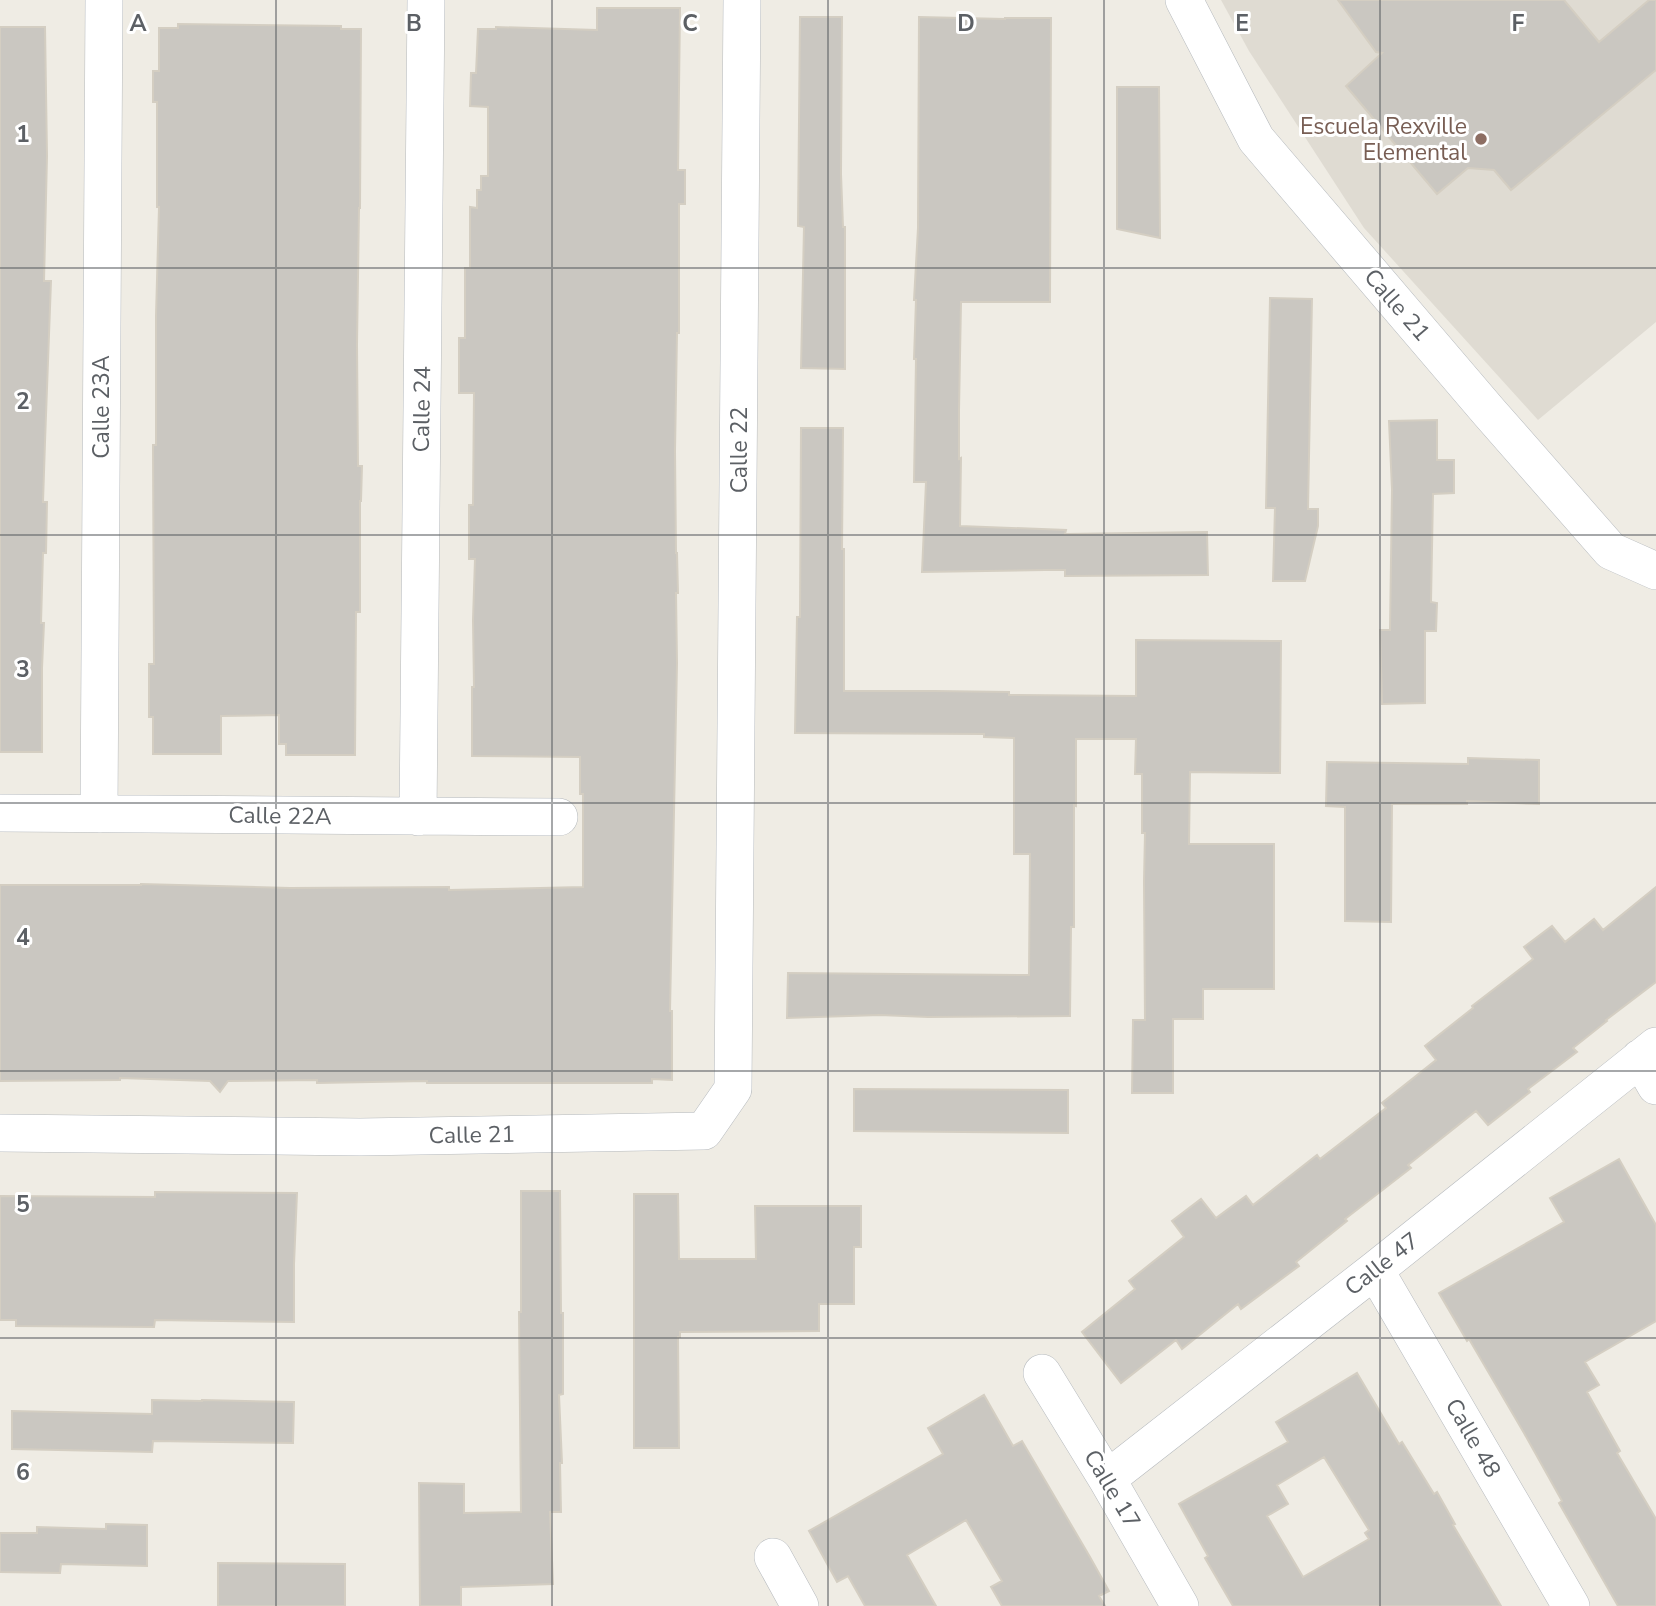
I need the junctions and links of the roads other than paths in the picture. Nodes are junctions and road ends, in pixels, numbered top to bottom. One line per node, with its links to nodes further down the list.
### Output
1 (104, 0): 7 (street, Calle 23A)
2 (426, 0): 8 (street, Calle 24)
3 (742, 0): 10 (street, Calle 22)
4 (1184, 0): 5 (street, Calle 21)
5 (1656, 570)
6 (0, 813): 7 (street, Calle 22A)
7 (99, 814): 8 (street, Calle 22A)
8 (418, 817): 9 (street, Calle 22A)
9 (559, 817)
10 (735, 901): 12 (street, Calle 21)
11 (1651, 1063): 13 (street, Calle 47)
12 (0, 1133)
13 (1374, 1270): 15 (street, Calle 47); 19 (street, Calle 48)
14 (1042, 1373): 15 (street, Calle 17)
15 (1107, 1479): 18 (street, Calle 17)
16 (773, 1557): 17 (street)
17 (800, 1606)
18 (1180, 1606)
19 (1571, 1606)

